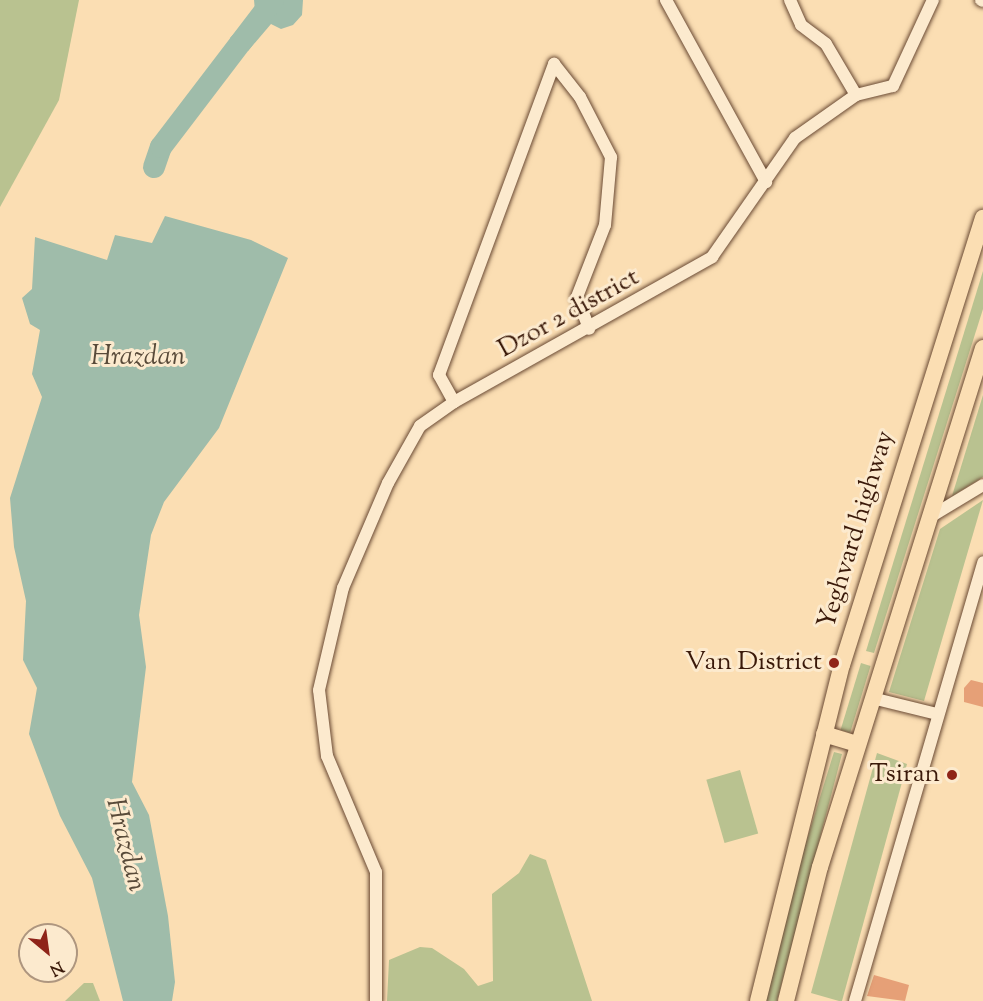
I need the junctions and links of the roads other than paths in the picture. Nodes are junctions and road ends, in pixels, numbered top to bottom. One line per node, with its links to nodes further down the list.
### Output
1 (666, 0): 5 (street)
2 (790, 0): 4 (street)
3 (933, 0): 4 (street, Dzor 2 district)
4 (856, 95): 5 (street, Dzor 2 district)
5 (766, 182): 7 (street, Dzor 2 district)
6 (983, 218): 15 (main road, Yeghvard highway)
7 (589, 329): 9 (street, Dzor 2 district); 9 (street)
8 (983, 348): 11 (main road)
9 (454, 402): 17 (street, Dzor 2 district)
10 (983, 485): 11 (street)
11 (930, 517): 13 (main road)
12 (983, 562): 14 (street)
13 (872, 698): 14 (street); 16 (main road)
14 (937, 714): 20 (street)
15 (824, 734): 16 (main road); 18 (main road, Yeghvard highway)
16 (858, 744): 19 (main road)
17 (376, 1001)
18 (758, 1001)
19 (786, 1001)
20 (855, 1001)

